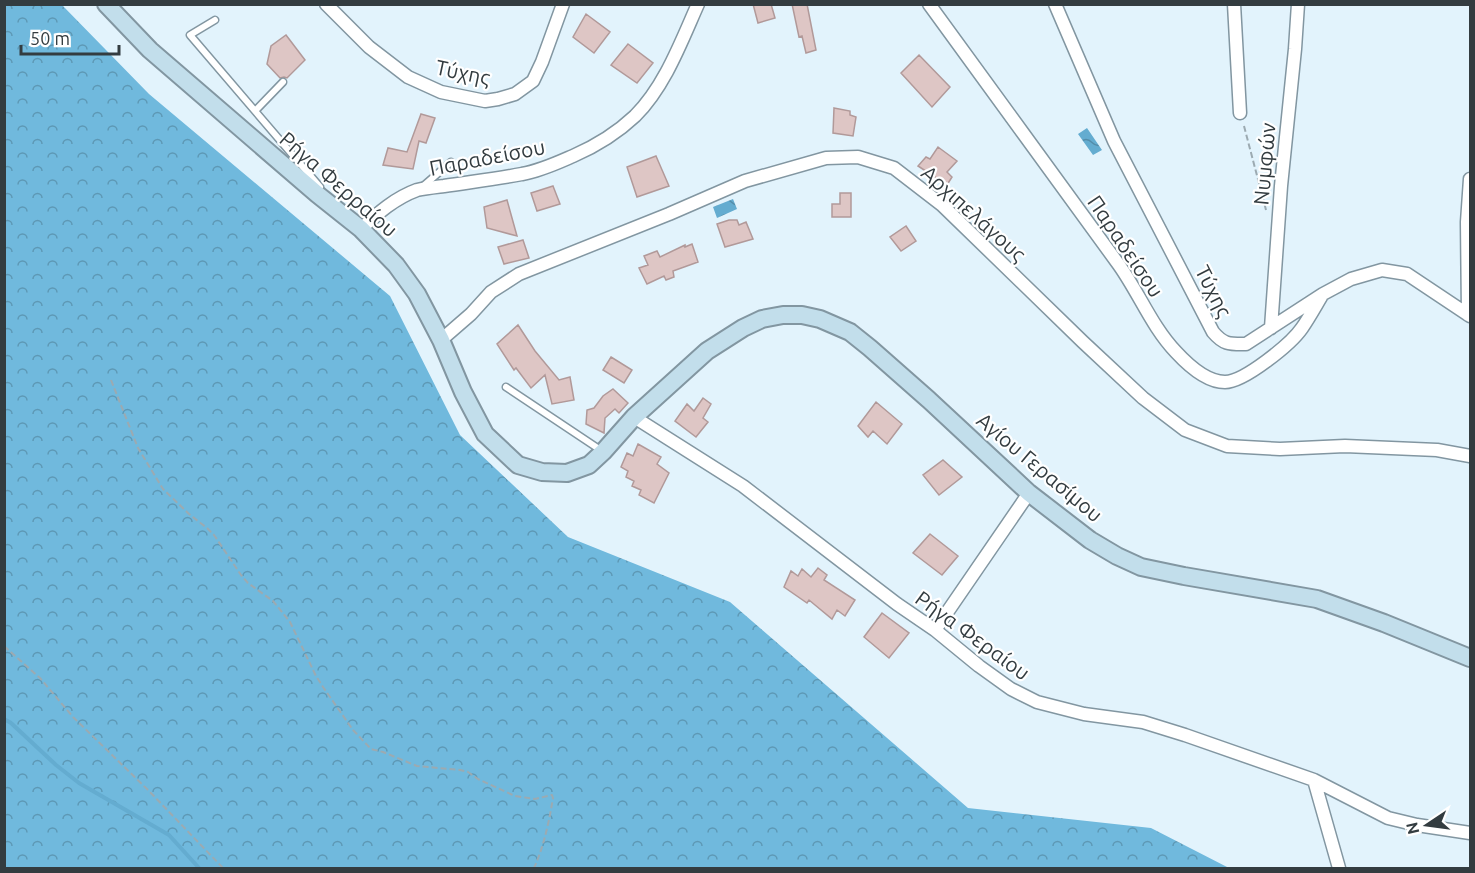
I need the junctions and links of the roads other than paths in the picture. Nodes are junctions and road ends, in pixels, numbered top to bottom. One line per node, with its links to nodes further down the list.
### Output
1 (106, 4): 17 (street, Ρήγα Φερραίου)
2 (326, 4): 3 (street, Τύχης)
3 (563, 4)
4 (698, 4): 15 (street, Παραδείσου)
5 (929, 4): 18 (street, Παραδείσου)
6 (1055, 4): 20 (street, Τύχης)
7 (1234, 4): 12 (street)
8 (1298, 4): 20 (street, Νυμφών)
9 (214, 20): 11 (lane)
10 (283, 82): 11 (lane)
11 (255, 111): 17 (lane)
12 (1240, 113)
13 (451, 162): 15 (lane)
14 (1470, 178): 16 (street)
15 (418, 190): 17 (street, Παραδείσου)
16 (1469, 219): 19 (street)
17 (354, 224): 21 (street, Ρήγα Φερραίου)
18 (1323, 294): 19 (street, Τύχης); 20 (street, Τύχης)
19 (1469, 315)
20 (1270, 328)
21 (441, 340): 24 (street, Ρήγα Φερραίου); 25 (street, Αρχιπελάγους)
22 (506, 387): 24 (lane)
23 (634, 417): 24 (street, Ρήγα Φερραίου); 26 (street, Αγίου Γερασίμου); 27 (street, Ρήγα Φεραίου)
24 (603, 452)
25 (1470, 456)
26 (1029, 493): 27 (street); 28 (street, Αγίου Γερασίμου)
27 (935, 630): 29 (street, Ρήγα Φεραίου)
28 (1470, 658)
29 (1314, 780): 30 (street, Ρήγα Φεραίου); 31 (street)
30 (1470, 833)
31 (1339, 868)

